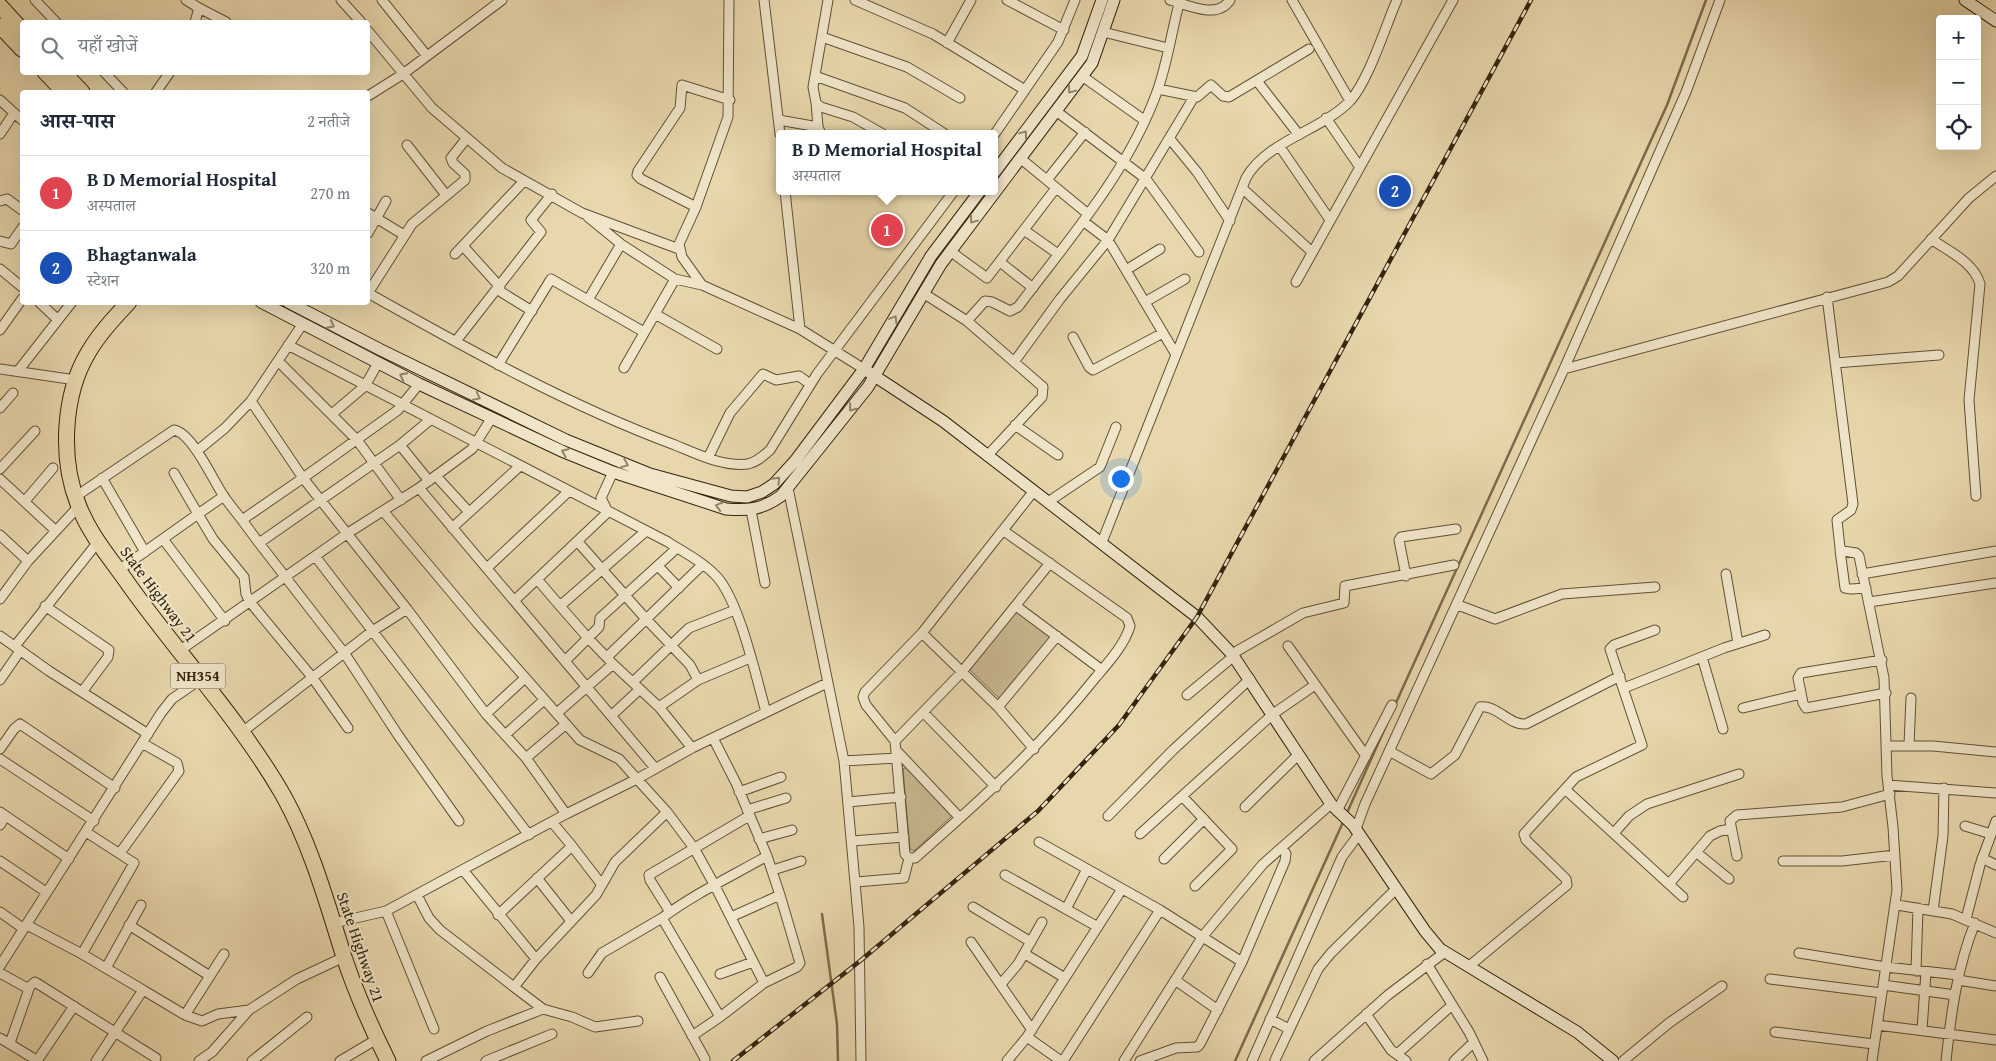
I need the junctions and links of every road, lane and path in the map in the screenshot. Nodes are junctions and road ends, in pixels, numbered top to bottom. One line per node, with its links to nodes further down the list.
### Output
1 (35, 0): 24 (street)
2 (186, 0): 23 (street)
3 (341, 0): 27 (street)
4 (382, 0): 39 (street)
5 (502, 0): 39 (street)
6 (729, 0): 58 (street)
7 (764, 0): 65 (street)
8 (828, 0): 34 (street)
9 (855, 0): 35 (street)
10 (971, 0): 35 (street)
11 (1007, 0): 31 (street)
12 (1075, 0): 31 (street)
13 (1102, 0): 83 (main road, one-way to 13)
14 (1114, 0): 32 (main road)
15 (1230, 0): 21 (street)
16 (1292, 0): 59 (street)
17 (1397, 0): 59 (street)
18 (1453, 0): 82 (street)
19 (1720, 0): 168 (street)
20 (1965, 0): 28 (main road)
21 (1176, 1): 37 (street)
22 (0, 6): 30 (highway)
23 (199, 8): 25 (street); 26 (street)
24 (54, 20)
25 (196, 20)
26 (222, 20)
27 (359, 20)
28 (1996, 20)
29 (0, 26): 36 (highway)
30 (20, 28)
31 (1064, 30): 53 (street)
32 (1103, 32): 37 (street); 46 (main road)
33 (370, 33): 40 (street)
34 (822, 37): 45 (street); 56 (street)
35 (947, 43): 53 (street)
36 (20, 47)
37 (1168, 48): 48 (street)
38 (1309, 49): 47 (street)
39 (427, 56): 40 (street)
40 (403, 74): 54 (street); 76 (street)
41 (48, 75): 49 (highway)
42 (66, 75): 50 (highway)
43 (107, 75): 51 (street)
44 (169, 75): 52 (street)
45 (815, 76): 60 (street); 71 (street)
46 (1082, 76): 61 (main road, one-way to 61); 66 (street)
47 (1257, 80): 55 (street); 75 (street)
48 (1158, 89): 55 (street); 66 (street)
49 (62, 90)
50 (80, 90)
51 (121, 90)
52 (161, 90)
53 (1025, 90): 72 (street)
54 (370, 95)
55 (1194, 97): 77 (street)
56 (960, 98)
57 (0, 100): 62 (street)
58 (730, 100): 99 (street); 99 (street)
59 (1350, 101): 64 (street)
60 (816, 104): 69 (street); 70 (street)
61 (1056, 111): 73 (street); 80 (main road)
62 (14, 113): 63 (street); 74 (street)
63 (20, 118)
64 (1326, 118): 75 (street); 82 (street)
65 (779, 120): 67 (street); 68 (street)
66 (1144, 120): 81 (street)
67 (780, 130)
68 (816, 130)
69 (820, 130)
70 (876, 130)
71 (939, 130)
72 (997, 130)
73 (1085, 132): 81 (street); 86 (street)
74 (0, 134)
75 (1299, 135): 79 (street)
76 (466, 139): 87 (street); 92 (street)
77 (1170, 139): 85 (street); 106 (street)
78 (407, 145): 92 (street)
79 (1280, 147): 90 (street); 105 (street)
80 (1020, 158): 86 (street); 88 (main road, one-way to 88)
81 (1124, 162): 85 (street); 104 (street)
82 (1359, 166): 105 (street)
83 (998, 167)
84 (1996, 176): 111 (street)
85 (1146, 179): 112 (street); 119 (street)
86 (1047, 180): 89 (street)
87 (524, 181): 91 (street); 115 (street)
88 (998, 188)
89 (1056, 188): 104 (street); 108 (street)
90 (1242, 188): 106 (street); 120 (street)
91 (552, 194): 101 (street); 131 (street)
92 (446, 195): 110 (street)
93 (785, 195): 150 (street)
94 (951, 195): 158 (street)
95 (977, 195): 169 (main road, one-way to 95)
96 (992, 195): 118 (main road, one-way to 118)
97 (386, 201): 103 (street)
98 (0, 202): 100 (street)
99 (696, 207): 116 (street)
100 (20, 209)
101 (582, 212): 114 (street); 116 (street)
102 (370, 214): 103 (street)
103 (376, 218): 107 (street); 110 (street)
104 (1086, 218): 112 (street); 122 (street)
105 (1330, 220): 120 (street)
106 (1230, 221): 159 (street)
107 (370, 229)
108 (1024, 230): 122 (street); 123 (street)
109 (20, 231): 113 (street)
110 (404, 235): 133 (street)
111 (1931, 239): 136 (street); 208 (street)
112 (1108, 240): 125 (street); 162 (street)
113 (0, 241)
114 (621, 244): 126 (street); 137 (street)
115 (463, 246): 121 (street); 131 (street)
116 (679, 249): 129 (street)
117 (1160, 249): 125 (street)
118 (950, 252): 123 (street); 134 (main road)
119 (1200, 252)
120 (1312, 252): 128 (street)
121 (455, 254)
122 (1058, 254): 132 (street)
123 (1000, 262): 132 (street)
124 (0, 269): 130 (street)
125 (1126, 270): 139 (street)
126 (675, 279): 129 (street); 146 (street)
127 (1185, 279): 139 (street)
128 (1296, 282)
129 (702, 285): 150 (street)
130 (20, 286)
131 (499, 288): 145 (street); 155 (street)
132 (1033, 288): 148 (street)
133 (370, 290)
134 (923, 293): 148 (street); 171 (main road)
135 (370, 294): 155 (street)
136 (1827, 297): 163 (street); 168 (street)
137 (588, 300): 145 (street); 152 (street)
138 (20, 302): 151 (street)
139 (1145, 302): 153 (street)
140 (42, 305): 147 (street)
141 (70, 305): 147 (street)
142 (126, 305): 172 (highway, State Highway 21 / NH354)
143 (266, 305): 149 (main road)
144 (294, 305): 169 (main road, one-way to 169)
145 (532, 311): 165 (street)
146 (655, 314): 152 (street); 157 (street)
147 (58, 320): 170 (street)
148 (966, 321): 162 (street)
149 (302, 325): 156 (street); 164 (main road)
150 (800, 329): 158 (street)
151 (0, 330)
152 (644, 332): 166 (street)
153 (1163, 333): 154 (street); 159 (street)
154 (1073, 336)
155 (456, 341): 165 (street)
156 (288, 345): 161 (street); 175 (street)
157 (717, 349)
158 (836, 350): 169 (street); 174 (street)
159 (1175, 354): 230 (street)
160 (1939, 355): 163 (street)
161 (278, 361): 177 (street); 180 (street)
162 (1014, 362): 183 (street)
163 (1835, 363): 233 (street)
164 (378, 364): 173 (main road, one-way to 164); 175 (street)
165 (498, 365): 192 (street)
166 (624, 368)
167 (0, 369): 170 (street)
168 (1564, 369): 260 (street)
169 (864, 370): 171 (main road)
170 (18, 371): 172 (street)
171 (874, 376): 191 (main road); 204 (main road, one-way to 204)
172 (76, 380): 212 (highway, State Highway 21 / NH354)
173 (419, 384): 178 (street); 181 (main road)
174 (810, 384): 192 (street); 192 (street)
175 (365, 386): 178 (street); 180 (street)
176 (13, 393): 179 (street)
177 (251, 401): 189 (street); 200 (street)
178 (403, 406): 182 (street); 186 (street)
179 (0, 408)
180 (332, 414): 186 (street)
181 (491, 419): 187 (street); 197 (main road, one-way to 181)
182 (430, 420): 187 (street); 188 (street)
183 (1016, 425): 190 (street); 191 (street)
184 (1116, 427): 213 (street)
185 (34, 431): 196 (street)
186 (357, 440): 193 (street); 200 (street)
187 (477, 443): 194 (street); 201 (street)
188 (400, 445): 193 (street); 201 (street)
189 (197, 451): 199 (street); 207 (street)
190 (1058, 455)
191 (987, 456): 206 (main road)
192 (708, 458)
193 (374, 463): 209 (street); 210 (street)
194 (520, 466): 205 (street); 216 (street)
195 (53, 468): 211 (street)
196 (0, 469)
197 (613, 472): 214 (main road, one-way to 197); 217 (street)
198 (174, 473): 218 (street)
199 (102, 478): 212 (street); 235 (street)
200 (303, 478): 209 (street); 219 (street)
201 (432, 478): 203 (street); 216 (street)
202 (0, 479): 211 (street)
203 (419, 488): 210 (street); 220 (street)
204 (788, 488): 214 (main road); 297 (street)
205 (568, 492): 217 (street); 242 (street)
206 (1033, 492): 213 (main road); 224 (street)
207 (224, 496): 218 (street); 219 (street)
208 (1976, 496)
209 (321, 500): 225 (street); 231 (street)
210 (401, 500): 215 (street)
211 (25, 501): 222 (street)
212 (77, 502): 222 (street); 229 (highway, State Highway 21 / NH354)
213 (1048, 502): 230 (main road)
214 (751, 510): 251 (street)
215 (384, 512): 225 (street); 291 (street)
216 (469, 512): 220 (street)
217 (608, 512): 223 (street); 228 (street)
218 (198, 514): 227 (street); 258 (street)
219 (242, 520): 231 (street)
220 (452, 528): 242 (street)
221 (1456, 529): 248 (street)
222 (56, 531): 237 (street)
223 (646, 531): 232 (street); 243 (street)
224 (1004, 531): 238 (street); 270 (street)
225 (348, 533): 236 (street); 264 (street)
226 (0, 535): 237 (street)
227 (163, 539): 235 (street); 267 (street)
228 (577, 541): 243 (street); 249 (street)
229 (98, 542): 244 (highway, State Highway 21 / NH354); 261 (street)
230 (1102, 542): 281 (main road)
231 (259, 543): 247 (street)
232 (677, 548): 239 (street); 241 (street)
233 (1840, 550): 246 (street); 254 (street)
234 (1996, 551): 246 (street)
235 (145, 552): 244 (street)
236 (315, 556): 247 (street); 269 (street)
237 (28, 561): 255 (street)
238 (1050, 563): 263 (street); 287 (street)
239 (702, 565): 253 (street); 265 (street)
240 (1454, 565): 248 (street)
241 (658, 566): 253 (street); 256 (street)
242 (486, 568): 257 (street)
243 (603, 569): 256 (street); 262 (street)
244 (119, 570): 279 (highway, State Highway 21 / NH354)
245 (1726, 574): 275 (street)
246 (1862, 574): 254 (street)
247 (285, 576): 258 (street); 280 (street)
248 (1406, 576): 281 (street)
249 (537, 579): 257 (street); 262 (street)
250 (1996, 583): 259 (street)
251 (765, 584)
252 (1656, 587): 260 (street)
253 (679, 588): 266 (street)
254 (1866, 588): 259 (street)
255 (2, 593)
256 (626, 595): 266 (street); 274 (street)
257 (514, 600): 286 (street)
258 (250, 602): 267 (street); 290 (street)
259 (1869, 602): 285 (street)
260 (1458, 605): 332 (street)
261 (45, 606): 278 (street); 302 (street)
262 (560, 606): 274 (street)
263 (1016, 606): 273 (street); 288 (street)
264 (407, 609): 269 (street); 314 (street)
265 (735, 610): 276 (street); 283 (street)
266 (646, 619): 276 (street); 284 (street)
267 (225, 621): 279 (street)
268 (1655, 630): 289 (street)
269 (371, 632): 280 (street); 376 (street)
270 (922, 633): 288 (street); 330 (street)
271 (1765, 635): 275 (street)
272 (0, 636): 278 (street)
273 (1057, 636): 287 (street); 310 (street)
274 (588, 638): 284 (street); 286 (street)
275 (1738, 642): 282 (street)
276 (671, 645): 295 (street); 296 (street)
277 (1288, 646): 298 (street)
278 (18, 649): 293 (street); 302 (street)
279 (179, 651): 294 (highway, State Highway 21 / NH354)
280 (345, 654): 290 (street); 364 (street)
281 (1233, 655): 292 (main road); 305 (street)
282 (1702, 657): 300 (street); 320 (street)
283 (750, 658): 295 (street); 312 (street)
284 (610, 660): 296 (street); 299 (street)
285 (1882, 660): 303 (street); 304 (street)
286 (565, 661): 299 (street)
287 (1102, 670): 331 (street)
288 (961, 673): 310 (street); 313 (street)
289 (1620, 676): 300 (street); 332 (street)
290 (312, 677): 319 (street); 321 (street)
291 (525, 678): 307 (street); 314 (street)
292 (1250, 679): 316 (main road); 360 (street)
293 (0, 680)
294 (201, 680): 321 (highway, State Highway 21 / NH354); 322 (street)
295 (698, 680): 309 (street)
296 (633, 682): 301 (street)
297 (827, 683): 312 (street); 338 (street)
298 (1315, 685): 316 (street); 335 (street)
299 (588, 688): 315 (street); 317 (street)
300 (1624, 688): 346 (street)
301 (640, 689): 309 (street); 317 (street)
302 (82, 692): 322 (street)
303 (1886, 693): 304 (street); 327 (street)
304 (1801, 694): 311 (street)
305 (1187, 695)
306 (1911, 698): 326 (street)
307 (544, 700): 315 (street); 323 (street)
308 (1392, 705): 335 (street)
309 (659, 707): 328 (street)
310 (998, 707): 331 (street)
311 (1743, 708)
312 (766, 712): 324 (street)
313 (924, 713): 330 (street); 343 (street)
314 (486, 714): 323 (street)
315 (558, 714): 318 (street)
316 (1273, 714): 334 (main road); 350 (street)
317 (611, 716): 339 (street)
318 (566, 724): 336 (street); 342 (street)
319 (348, 728)
320 (1723, 729)
321 (241, 733): 430 (highway, State Highway 21 / NH354)
322 (148, 734): 325 (street)
323 (505, 735): 336 (street)
324 (713, 738): 328 (street); 348 (street)
325 (142, 743): 344 (street); 385 (street)
326 (1909, 745): 327 (street); 333 (street)
327 (1887, 746): 347 (street)
328 (692, 748): 339 (street)
329 (0, 749): 344 (street)
330 (896, 749): 338 (street); 351 (street); 361 (street)
331 (1034, 749): 343 (street)
332 (1389, 751): 369 (street)
333 (1996, 752)
334 (1298, 754): 354 (street); 355 (main road)
335 (1366, 756): 355 (street)
336 (526, 758): 359 (street)
337 (0, 759): 363 (street)
338 (844, 761): 353 (street)
339 (655, 768): 342 (street)
340 (1739, 774): 374 (street)
341 (781, 777): 348 (street)
342 (637, 779): 356 (street); 359 (street)
343 (996, 787): 361 (street)
344 (115, 788): 363 (street)
345 (1944, 788): 347 (street); 349 (street); 421 (street)
346 (1566, 790): 374 (street); 450 (street)
347 (1889, 790): 371 (street); 386 (street)
348 (740, 792): 357 (street)
349 (1996, 793)
350 (1182, 796): 362 (street); 373 (street)
351 (901, 797): 353 (street); 377 (street)
352 (786, 798): 357 (street)
353 (848, 802): 379 (street)
354 (1245, 806)
355 (1337, 810): 369 (main road); 382 (street)
356 (667, 812): 383 (street); 404 (street)
357 (748, 813): 378 (street); 383 (street)
358 (3, 814): 367 (street); 391 (street)
359 (566, 814): 366 (street)
360 (1108, 816)
361 (960, 818): 389 (street)
362 (1204, 819): 392 (street); 407 (street)
363 (94, 820): 372 (street)
364 (460, 820)
365 (1996, 820): 375 (street)
366 (552, 822): 376 (street); 381 (street)
367 (0, 825)
368 (1965, 826): 375 (street)
369 (1356, 829): 409 (main road); 483 (street)
370 (792, 830): 378 (street)
371 (1731, 830): 384 (street); 388 (street)
372 (86, 832): 385 (street); 391 (street)
373 (1140, 834)
374 (1614, 834): 405 (street)
375 (1991, 834): 390 (street)
376 (529, 835): 398 (street)
377 (904, 837): 379 (street); 389 (street)
378 (759, 838): 387 (street)
379 (852, 841): 403 (street)
380 (1039, 842): 397 (street)
381 (572, 846): 401 (street); 404 (street)
382 (1282, 847): 436 (street); 447 (street)
383 (694, 848): 406 (street); 423 (street)
384 (1696, 852): 402 (street); 405 (street)
385 (120, 853): 441 (street)
386 (1895, 855): 395 (street); 415 (street)
387 (767, 856): 399 (street); 406 (street)
388 (1737, 856)
389 (909, 858): 403 (street)
390 (1982, 858): 396 (street); 427 (street)
391 (69, 859): 410 (street)
392 (1164, 859)
393 (0, 860): 410 (street)
394 (801, 861): 399 (street)
395 (1783, 861)
396 (1996, 865)
397 (1087, 869): 408 (street); 418 (street)
398 (463, 870): 411 (street); 424 (street)
399 (773, 870): 412 (street)
400 (1006, 875): 418 (street)
401 (538, 878): 424 (street); 428 (street)
402 (1729, 879)
403 (856, 882): 513 (street)
404 (602, 884): 428 (street)
405 (1669, 884): 413 (street)
406 (715, 886): 423 (street); 426 (street)
407 (1195, 886)
408 (1122, 889): 419 (street); 434 (street)
409 (1396, 889): 439 (main road); 487 (street)
410 (46, 892): 433 (street)
411 (417, 895): 420 (street); 468 (street)
412 (780, 895): 426 (street); 464 (street)
413 (1684, 897)
414 (141, 905): 432 (street)
415 (1896, 905): 417 (street); 451 (street)
416 (973, 907): 438 (street)
417 (1918, 908): 421 (street); 453 (street)
418 (1066, 909): 434 (street)
419 (1160, 910): 436 (street); 515 (street)
420 (386, 911): 430 (street); 486 (street)
421 (1934, 911): 427 (street)
422 (0, 912): 433 (street)
423 (670, 912): 425 (street)
424 (498, 915): 445 (street)
425 (662, 918): 456 (street); 482 (street)
426 (731, 918): 446 (street)
427 (1966, 918): 431 (street)
428 (571, 921): 445 (street)
429 (1042, 922): 438 (street)
430 (334, 923): 444 (highway, State Highway 21 / NH354)
431 (1975, 923): 435 (street); 460 (street)
432 (129, 925): 452 (street); 458 (street)
433 (25, 927): 441 (street); 449 (street)
434 (1098, 927): 461 (street)
435 (1996, 933)
436 (1203, 936): 447 (street); 463 (street)
437 (971, 942): 465 (street)
438 (1031, 942): 443 (street)
439 (1445, 952): 448 (street); 450 (main road)
440 (1799, 953): 451 (street)
441 (82, 954): 452 (street)
442 (224, 954): 458 (street)
443 (1025, 954): 461 (street); 465 (street)
444 (344, 957): 477 (street); 495 (highway, State Highway 21 / NH354)
445 (536, 959): 468 (street)
446 (753, 962): 457 (street); 464 (street)
447 (1242, 962): 478 (street)
448 (1427, 964): 475 (street); 479 (street)
449 (0, 966)
450 (1468, 967): 523 (main road)
451 (1886, 967): 453 (street); 470 (street)
452 (106, 968): 471 (street)
453 (1916, 971): 454 (street)
454 (1926, 972): 460 (street); 472 (street)
455 (0, 973): 469 (street)
456 (588, 973)
457 (720, 974)
458 (210, 976): 480 (street)
459 (660, 977): 494 (street)
460 (1958, 977): 467 (street); 473 (street)
461 (1065, 978): 492 (street)
462 (1770, 979): 470 (street)
463 (1175, 980): 478 (street); 516 (street)
464 (764, 983): 482 (street)
465 (1001, 984): 492 (street)
466 (1722, 986): 524 (street)
467 (1996, 986)
468 (514, 987): 476 (street)
469 (29, 989): 474 (street); 497 (street)
470 (1882, 989): 472 (street); 485 (street)
471 (143, 990): 480 (street); 489 (street)
472 (1925, 991): 473 (street); 488 (street)
473 (1955, 996): 493 (street)
474 (74, 1006): 489 (street); 505 (street)
475 (1451, 1006): 498 (street); 500 (street)
476 (543, 1009): 484 (street); 511 (street)
477 (250, 1010): 480 (street); 507 (street)
478 (1218, 1010): 503 (street)
479 (1366, 1014): 500 (street); 519 (street)
480 (185, 1015)
481 (307, 1016): 508 (street)
482 (720, 1017): 494 (street)
483 (1270, 1019): 487 (street); 518 (street)
484 (638, 1020)
485 (1877, 1026): 488 (street); 499 (street)
486 (434, 1029)
487 (1289, 1029): 504 (street)
488 (1922, 1030): 493 (street)
489 (116, 1032): 501 (street); 506 (street)
490 (1775, 1032): 499 (street)
491 (552, 1034): 512 (street)
492 (1029, 1034): 514 (street); 515 (street)
493 (1949, 1034): 496 (street); 526 (street)
494 (692, 1036): 502 (street)
495 (377, 1040): 509 (street); 510 (highway, State Highway 21 / NH354)
496 (1996, 1040)
497 (3, 1041): 505 (street)
498 (1474, 1042): 521 (street); 522 (street)
499 (1874, 1044): 525 (street)
500 (1397, 1054): 520 (street)
501 (156, 1058)
502 (705, 1059)
503 (1154, 1059): 517 (street)
504 (1275, 1060)
505 (38, 1061)
506 (97, 1061)
507 (199, 1061)
508 (252, 1061)
509 (340, 1061)
510 (388, 1061)
511 (426, 1061)
512 (486, 1061)
513 (861, 1061)
514 (1007, 1061)
515 (1062, 1061)
516 (1124, 1061)
517 (1140, 1061)
518 (1252, 1061)
519 (1314, 1061)
520 (1406, 1061)
521 (1454, 1061)
522 (1483, 1061)
523 (1613, 1061)
524 (1623, 1061)
525 (1872, 1061)
526 (1946, 1061)

